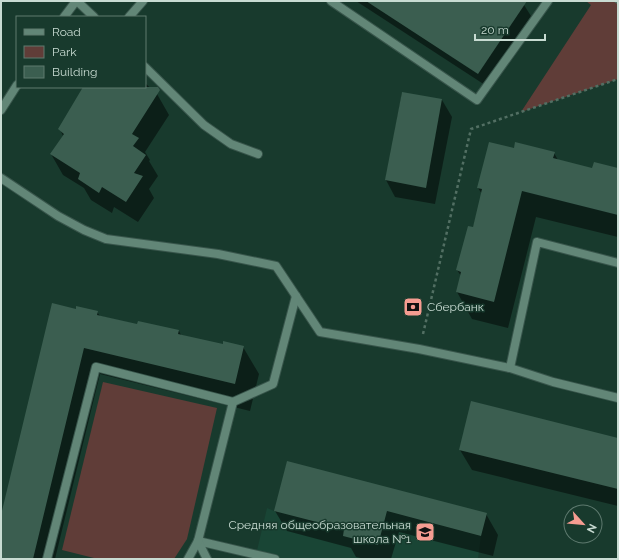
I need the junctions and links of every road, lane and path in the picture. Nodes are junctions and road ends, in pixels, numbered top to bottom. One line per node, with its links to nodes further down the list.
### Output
1 (77, 1): 7 (street); 8 (street)
2 (143, 1): 9 (street)
3 (331, 1): 4 (street)
4 (548, 1)
5 (615, 1): 6 (path)
6 (618, 3)
7 (65, 16)
8 (93, 16)
9 (130, 16)
10 (146, 68): 14 (street)
11 (618, 79): 18 (path)
12 (16, 87): 13 (street)
13 (1, 110)
14 (258, 154)
15 (1, 178): 17 (street)
16 (618, 263): 19 (street)
17 (296, 296): 18 (street); 21 (street)
18 (419, 349): 19 (street)
19 (510, 368): 20 (street)
20 (618, 398)
21 (233, 402): 22 (street); 23 (street)
22 (198, 541): 24 (street); 25 (street); 26 (street)
23 (47, 559)
24 (188, 559)
25 (207, 559)
26 (275, 559)

